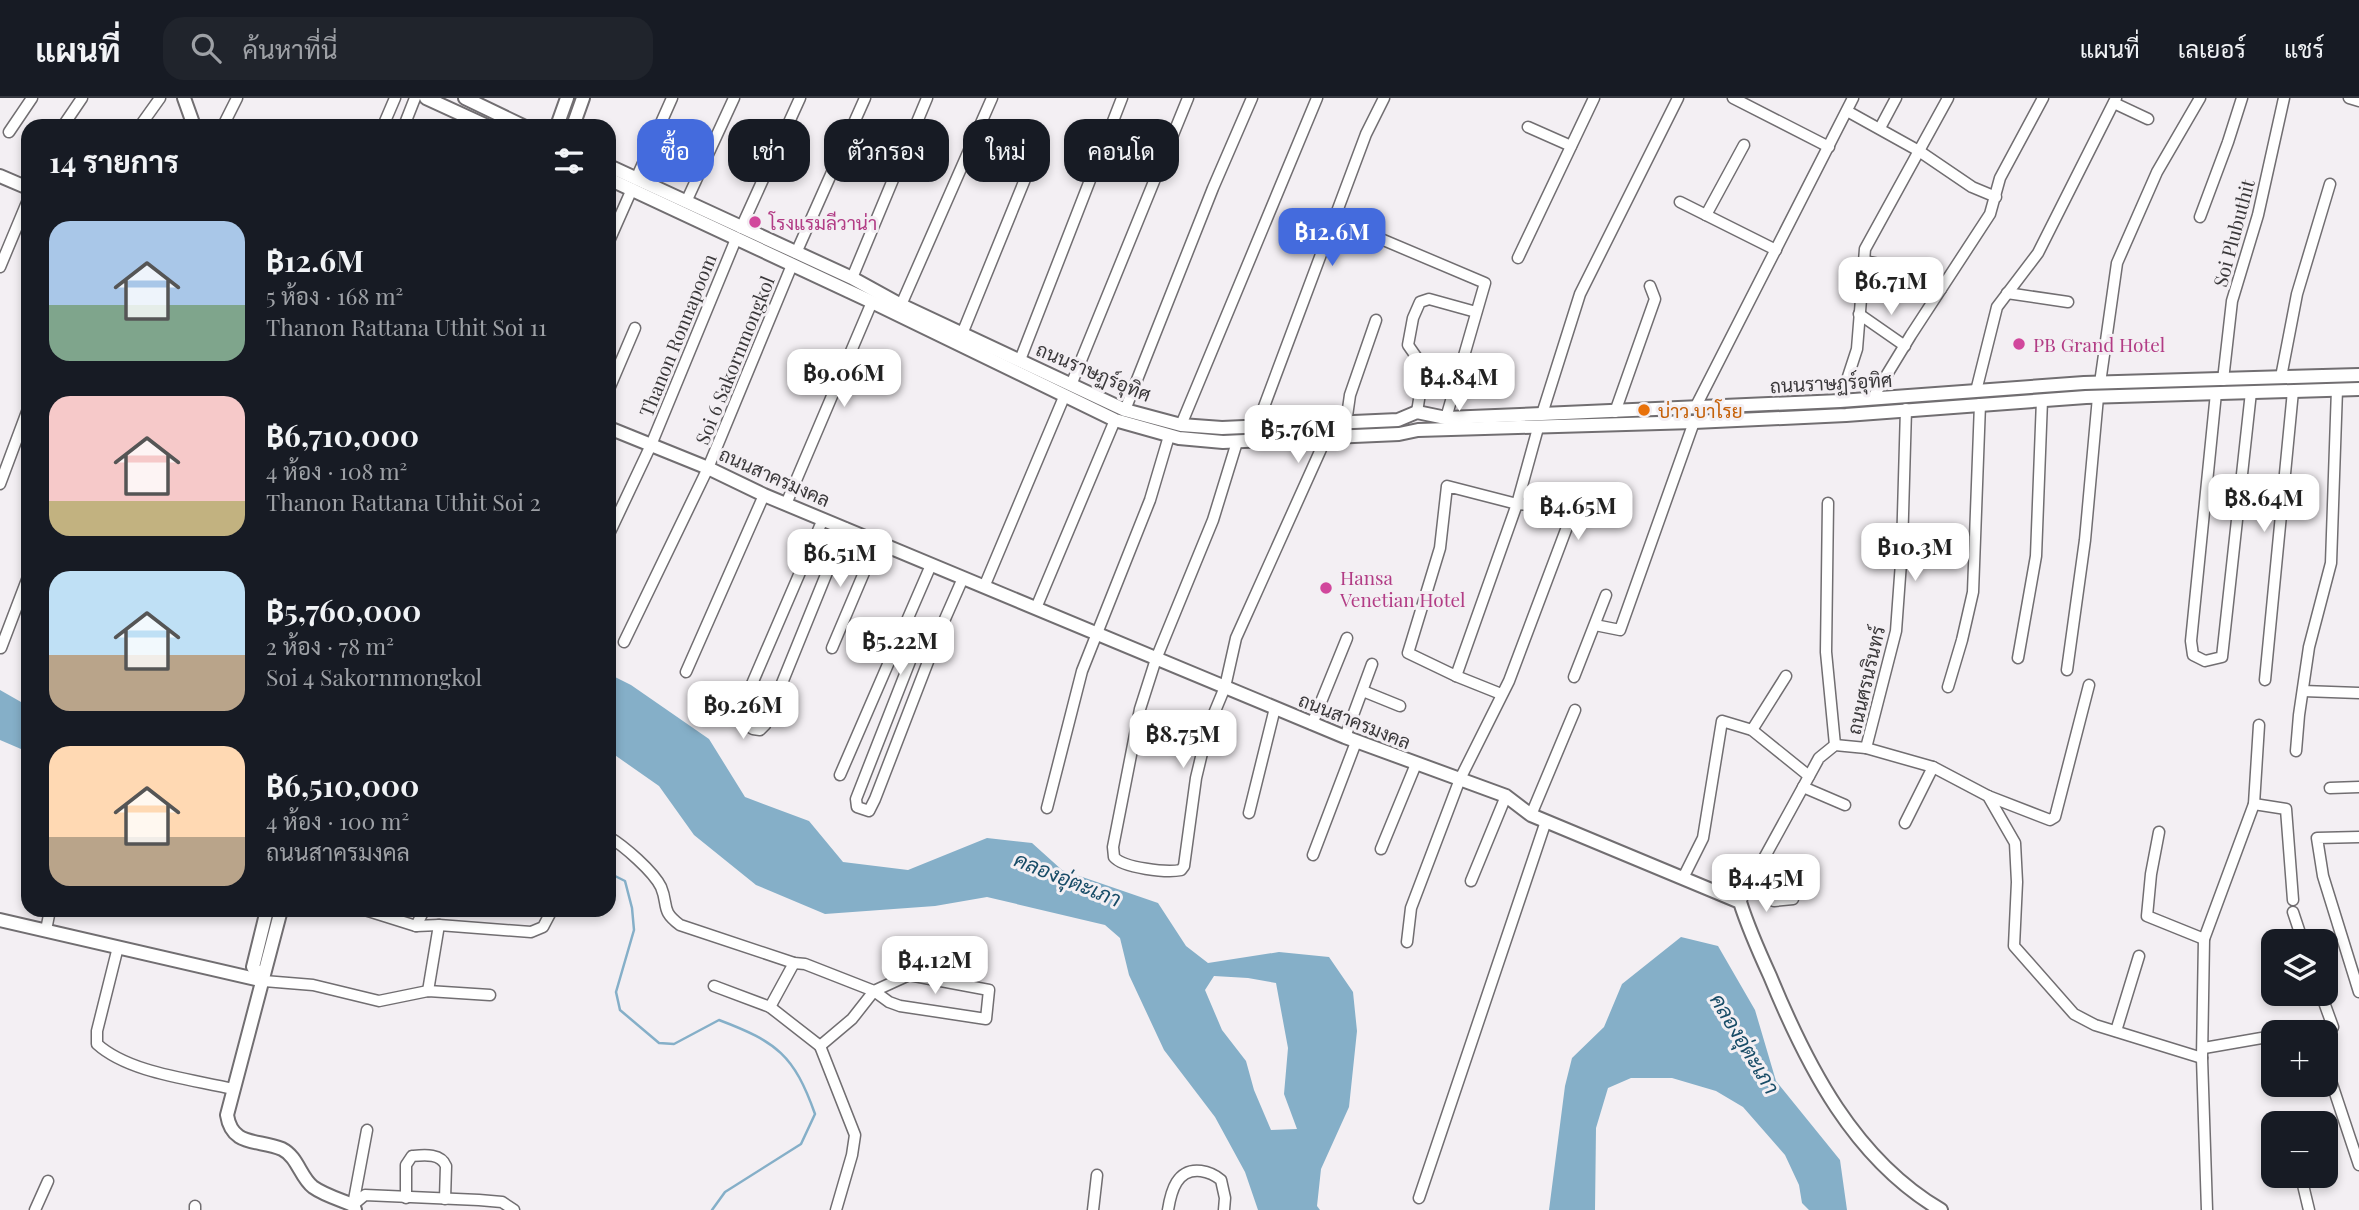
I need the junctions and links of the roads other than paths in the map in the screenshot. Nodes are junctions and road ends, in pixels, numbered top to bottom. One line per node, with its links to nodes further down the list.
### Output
1 (32, 98): 50 (street)
2 (82, 98): 37 (street)
3 (160, 98): 38 (street)
4 (184, 98): 39 (street)
5 (237, 98): 40 (street)
6 (395, 98): 41 (street)
7 (415, 98): 42 (street)
8 (426, 98): 43 (street)
9 (567, 98): 45 (street)
10 (583, 98): 46 (street)
11 (672, 98): 59 (street)
12 (734, 98): 63 (street)
13 (800, 98): 69 (street, Thanon Ronnapoom)
14 (865, 98): 73 (street, Soi 6 Sakornmongkol)
15 (927, 98): 76 (street)
16 (992, 98): 82 (street)
17 (1122, 98): 90 (street)
18 (1188, 98): 97 (street)
19 (1252, 98): 112 (street)
20 (1317, 98): 121 (street)
21 (1384, 98): 123 (street)
22 (1594, 98): 52 (street)
23 (1678, 98): 115 (street)
24 (1733, 98): 53 (street)
25 (1853, 98): 36 (street)
26 (1896, 98): 49 (street)
27 (1948, 98): 54 (street)
28 (2043, 98): 62 (street)
29 (2200, 98): 96 (street)
30 (2242, 98): 67 (street)
31 (2284, 98): 94 (street, Soi Plubuthit)
32 (2349, 98): 35 (street)
33 (471, 99): 44 (street)
34 (2115, 100): 47 (street); 79 (street)
35 (2359, 100)
36 (1847, 111): 49 (street); 53 (street)
37 (68, 119)
38 (145, 119)
39 (192, 119)
40 (226, 119)
41 (386, 119)
42 (407, 119)
43 (471, 119)
44 (510, 119)
45 (560, 119)
46 (576, 119)
47 (2148, 119)
48 (1528, 127): 52 (street)
49 (1880, 128): 54 (street)
50 (9, 132)
51 (1744, 145): 65 (street)
52 (1571, 146): 72 (street)
53 (1829, 147): 71 (street)
54 (1919, 151): 62 (street); 74 (street)
55 (616, 171): 59 (street, ถนนราษฏร์อุทิศ)
56 (0, 176): 61 (street)
57 (616, 180): 59 (street, ถนนราษฏร์อุทิศ)
58 (1024, 182): 88 (street)
59 (634, 184): 63 (street, ถนนราษฏร์อุทิศ); 68 (street); 69 (street, ถนนราษฏร์อุทิศ)
60 (2330, 184): 93 (street)
61 (21, 185)
62 (1996, 197): 78 (street)
63 (686, 202): 69 (street, ถนนราษฏร์อุทิศ)
64 (1680, 202): 65 (street)
65 (1706, 215): 71 (street)
66 (21, 217): 75 (street)
67 (2200, 217)
68 (616, 225)
69 (738, 233): 73 (street, ถนนราษฏร์อุทิศ); 130 (street, Thanon Ronnapoom)
70 (1381, 239): 83 (street)
71 (1776, 250): 110 (street)
72 (1518, 258)
73 (794, 259): 76 (street, ถนนราษฏร์อุทิศ); 80 (street, ถนนราษฏร์อุทิศ); 131 (street, Soi 6 Sakornmongkol)
74 (1865, 261): 78 (street); 84 (street)
75 (0, 267)
76 (852, 278): 82 (street, ถนนราษฏร์อุทิศ)
77 (1650, 286): 114 (street)
78 (1941, 289): 89 (street)
79 (2007, 293): 81 (street); 106 (street)
80 (872, 302): 86 (street, ถนนราษฏร์อุทิศ); 136 (street)
81 (2068, 302)
82 (901, 305): 86 (street, ถนนราษฏร์อุทิศ)
83 (1476, 312): 113 (street); 116 (street)
84 (1859, 314): 89 (street); 109 (street)
85 (1376, 320): 120 (street)
86 (936, 327): 88 (street, ถนนราษฏร์อุทิศ); 104 (street, ถนนราษฏร์อุทิศ)
87 (635, 328): 91 (street)
88 (962, 334): 90 (street, ถนนราษฏร์อุทิศ)
89 (1905, 346): 107 (street)
90 (1020, 360): 97 (street, ถนนราษฏร์อุทิศ)
91 (616, 372)
92 (2359, 375): 93 (street, ถนนราษฏร์อุทิศ)
93 (2281, 377): 94 (street, ถนนราษฏร์อุทิศ)
94 (2223, 380): 95 (street, ถนนราษฏร์อุทิศ)
95 (2163, 381): 96 (street, ถนนราษฏร์อุทิศ); 103 (street)
96 (2100, 383): 106 (street, ถนนราษฏร์อุทิศ)
97 (1072, 385): 112 (street, ถนนราษฏร์อุทิศ)
98 (2359, 388): 99 (street, ถนนราษฏร์อุทิศ)
99 (2337, 390): 100 (street, ถนนราษฏร์อุทิศ); 167 (street)
100 (2293, 391): 101 (street, ถนนราษฏร์อุทิศ); 162 (street)
101 (2251, 392): 102 (street, ถนนราษฏร์อุทิศ); 102 (street)
102 (2216, 393): 103 (street, ถนนราษฏร์อุทิศ)
103 (2164, 395): 105 (street, ถนนราษฏร์อุทิศ)
104 (1064, 397): 117 (street, ถนนราษฏร์อุทิศ); 143 (street)
105 (2098, 397): 108 (street, ถนนราษฏร์อุทิศ); 157 (street)
106 (1978, 398): 107 (street, ถนนราษฏร์อุทิศ); 108 (street, ถนนราษฏร์อุทิศ); 111 (street, ถนนราษฏร์อุทิศ); 165 (street)
107 (1872, 399): 109 (street, ถนนราษฏร์อุทิศ)
108 (2042, 400): 154 (street)
109 (1840, 401): 110 (street, ถนนราษฏร์อุทิศ)
110 (1695, 408): 114 (street, ถนนราษฏร์อุทิศ)
111 (1906, 409): 119 (street, ถนนราษฏร์อุทิศ); 178 (street, ถนนศรนรินทร์)
112 (1125, 410): 121 (street, ถนนราษฏร์อุทิศ)
113 (1417, 412): 116 (street, ถนนราษฏร์อุทิศ); 118 (street, ถนนราษฏร์อุทิศ)
114 (1615, 412): 115 (street, ถนนราษฏร์อุทิศ)
115 (1542, 414): 116 (street, ถนนราษฏร์อุทิศ)
116 (1446, 418)
117 (1115, 420): 127 (street, ถนนราษฏร์อุทิศ); 146 (street)
118 (1398, 420): 120 (street, ถนนราษฏร์อุทิศ); 126 (street)
119 (1694, 422): 124 (street, ถนนราษฏร์อุทิศ); 147 (street)
120 (1346, 423): 123 (street, ถนนราษฏร์อุทิศ)
121 (1181, 425): 123 (street, ถนนราษฏร์อุทิศ)
122 (21, 428): 132 (street)
123 (1255, 428)
124 (1538, 428): 126 (street, ถนนราษฏร์อุทิศ); 135 (street)
125 (616, 431): 130 (street, ถนนสาครมงคล)
126 (1399, 434): 128 (street, ถนนราษฏร์อุทิศ)
127 (1169, 436): 129 (street, ถนนราษฏร์อุทิศ); 149 (street)
128 (1326, 438): 129 (street, ถนนราษฏร์อุทิศ); 164 (street)
129 (1237, 442): 155 (street)
130 (651, 444): 131 (street, ถนนสาครมงคล); 137 (street, Thanon Ronnapoom)
131 (709, 468): 133 (street, ถนนสาครมงคล); 151 (street, Soi 6 Sakornmongkol)
132 (0, 484)
133 (764, 495): 136 (street, ถนนสาครมงคล); 158 (street)
134 (1828, 503): 177 (street)
135 (1517, 504): 159 (street); 159 (street); 169 (street)
136 (786, 505): 138 (street, ถนนสาครมงคล)
137 (616, 519)
138 (823, 519): 139 (street, ถนนสาครมงคล); 139 (street)
139 (845, 528): 140 (street, ถนนสาครมงคล)
140 (877, 542): 141 (street, ถนนสาครมงคล); 153 (street)
141 (931, 565): 142 (street, ถนนสาครมงคล); 148 (street)
142 (963, 578): 143 (street, ถนนสาครมงคล); 148 (street)
143 (984, 587): 146 (street, ถนนสาครมงคล)
144 (21, 595): 152 (street)
145 (1606, 595): 147 (street)
146 (1036, 608): 149 (street, ถนนสาครมงคล)
147 (1594, 625): 161 (street)
148 (904, 629): 182 (street)
149 (1095, 633): 155 (street, ถนนสาครมงคล); 192 (street)
150 (1347, 638): 173 (street)
151 (624, 642)
152 (1, 648)
153 (832, 648)
154 (2018, 658)
155 (1156, 659): 164 (street, ถนนสาครมงคล); 164 (street)
156 (1372, 664): 166 (street)
157 (2067, 670)
158 (685, 672)
159 (1456, 676): 169 (street)
160 (1786, 676): 175 (street)
161 (1574, 677)
162 (2265, 680)
163 (2089, 685): 189 (street)
164 (1225, 687): 171 (street, ถนนสาครมงคล)
165 (1948, 687)
166 (1363, 691): 170 (street); 176 (street)
167 (2303, 691): 168 (street); 179 (street)
168 (2359, 693)
169 (1501, 694): 184 (street)
170 (1401, 706)
171 (1275, 708): 173 (street, ถนนสาครมงคล); 193 (street)
172 (1575, 710): 194 (street)
173 (1312, 724): 176 (street, ถนนสาครมงคล)
174 (2259, 725): 190 (street)
175 (1752, 730): 183 (street); 202 (street)
176 (1351, 740): 180 (street, ถนนสาครมงคล); 201 (street)
177 (1835, 745): 178 (street); 183 (street)
178 (1866, 748): 181 (street)
179 (2297, 751)
180 (1416, 764): 184 (street, ถนนสาครมงคล); 200 (street)
181 (1933, 766): 189 (street); 196 (street)
182 (840, 775)
183 (1809, 776): 185 (street)
184 (1460, 779): 188 (street, ถนนสาครมงคล); 221 (street)
185 (1803, 787): 191 (street); 204 (street)
186 (2359, 787): 187 (street)
187 (2330, 788)
188 (1506, 796): 194 (street, ถนนสาครมงคล); 203 (street)
189 (1988, 796): 232 (street)
190 (2253, 804): 206 (street); 220 (street)
191 (1845, 805)
192 (1046, 808)
193 (1249, 813)
194 (1531, 815): 195 (street, ถนนสาครมงคล)
195 (1546, 821): 202 (street, ถนนสาครมงคล); 244 (street)
196 (1905, 823)
197 (2159, 832): 220 (street)
198 (2359, 837): 229 (street)
199 (616, 843): 224 (street)
200 (1381, 849)
201 (1314, 855)
202 (1683, 878): 207 (street, ถนนสาครมงคล)
203 (1471, 881)
204 (1748, 887): 205 (street); 207 (street)
205 (1793, 899)
206 (2293, 900)
207 (1740, 902): 253 (street)
208 (2293, 912): 218 (street)
209 (49, 917): 219 (street)
210 (265, 917): 225 (street)
211 (279, 917): 225 (street)
212 (387, 917): 217 (street)
213 (420, 917): 217 (street)
214 (548, 917): 216 (street)
215 (0, 920): 219 (street)
216 (439, 925): 217 (street); 228 (street)
217 (416, 926)
218 (2299, 929)
219 (46, 930): 222 (street)
220 (2204, 939): 235 (street)
221 (1407, 942)
222 (118, 947): 225 (street); 236 (street)
223 (2139, 956): 232 (street)
224 (794, 963): 227 (street); 231 (street)
225 (264, 981): 228 (street); 236 (street)
226 (714, 986): 231 (street)
227 (874, 991): 227 (street); 234 (street)
228 (428, 992): 230 (street)
229 (2359, 992)
230 (490, 995)
231 (770, 1007): 234 (street)
232 (2116, 1031): 235 (street)
233 (2261, 1039): 235 (street)
234 (820, 1046): 249 (street)
235 (2203, 1053): 254 (street)
236 (233, 1089): 246 (street)
237 (2336, 1097): 239 (street)
238 (368, 1130): 246 (street)
239 (2359, 1165)
240 (1097, 1175): 250 (street)
241 (48, 1181): 247 (street)
242 (2304, 1188): 255 (street)
243 (406, 1198): 245 (street); 245 (street); 246 (street)
244 (1419, 1198)
245 (445, 1199): 248 (street)
246 (354, 1208)
247 (35, 1210)
248 (514, 1210)
249 (836, 1210)
250 (1093, 1210)
251 (1168, 1210): 252 (street)
252 (1224, 1210)
253 (1941, 1210)
254 (2207, 1210)
255 (2309, 1210)

